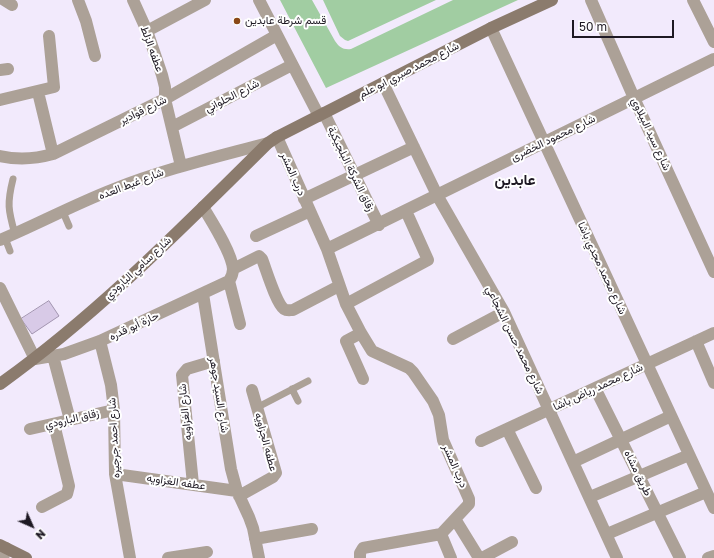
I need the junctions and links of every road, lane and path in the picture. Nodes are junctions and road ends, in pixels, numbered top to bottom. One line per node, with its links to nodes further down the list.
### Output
1 (78, 0): 13 (street)
2 (133, 0): 9 (street, عطفه الزلط)
3 (205, 0): 9 (street)
4 (259, 0): 10 (street, زقاق الشركة البلجيكية)
5 (552, 0): 8 (main road, شارع محمد صبري ابو علم)
6 (591, 0): 18 (street, شارع سيد البيلاوي)
7 (693, 0): 12 (street)
8 (491, 28): 16 (main road, شارع محمد صبري ابو علم); 24 (street, شارع محمد مجدي باشا)
9 (147, 31): 20 (street, عطفه الزلط)
10 (277, 35): 15 (street, زقاق الشركة البلجيكية); 20 (street, شارع قوادير)
11 (49, 36): 17 (street)
12 (714, 42)
13 (96, 56)
14 (714, 59): 18 (street, شارع محمود الخضرى)
15 (292, 65): 21 (street, زقاق الشركة البلجيكية); 22 (street, شارع الحلواني)
16 (383, 83): 21 (main road, شارع محمد صبري ابو علم); 25 (street, شارع محمد حسن الشجاعي)
17 (38, 92): 19 (street); 26 (street)
18 (634, 98): 24 (street, شارع محمود الخضرى); 44 (street, شارع سيد البيلاوي)
19 (0, 100)
20 (165, 100): 22 (street, عطفه الزلط); 26 (street, شارع قوادير)
21 (321, 115): 23 (main road, شارع محمد صبري ابو علم); 29 (street, زقاق الشركة البلجيكية)
22 (172, 127): 28 (street, عطفه الزلط)
23 (273, 140): 28 (street, شارع غيط العده); 32 (street, درب المشر); 33 (main road, شارع سامي البارودي)
24 (544, 143): 31 (street, شارع محمود الخضرى); 60 (street, شارع محمد مجدي باشا)
25 (414, 147): 29 (street); 31 (street, شارع محمد حسن الشجاعي)
26 (53, 154): 27 (street, شارع قوادير)
27 (0, 156)
28 (181, 166): 36 (street, شارع غيط العده)
29 (354, 176): 32 (street); 37 (street, زقاق الشركة البلجيكية)
30 (13, 179): 40 (lane)
31 (437, 195): 35 (street, شارع محمود الخضرى); 50 (street, شارع محمد حسن الشجاعي)
32 (304, 199): 34 (street, درب المشر)
33 (203, 208): 43 (street); 58 (main road, شارع سامي البارودي)
34 (310, 211): 39 (street); 41 (street, درب المشر)
35 (406, 211): 37 (street, شارع محمود الخضرى); 49 (street)
36 (64, 212): 38 (lane); 40 (street, شارع غيط العده)
37 (379, 225): 41 (street, شارع محمود الخضرى)
38 (69, 226)
39 (256, 236)
40 (6, 237): 42 (lane)
41 (327, 249): 46 (street, درب المشر)
42 (10, 251)
43 (233, 269): 45 (street); 46 (street)
44 (713, 269)
45 (229, 281): 48 (street, حارة أبو قدره); 51 (street)
46 (339, 286): 49 (street, درب المشر)
47 (0, 288): 58 (street)
48 (203, 294): 56 (street, حارة أبو قدره); 59 (street, شارع السيد جوهر)
49 (346, 304): 52 (street, درب المشر)
50 (504, 312): 54 (street); 71 (street, شارع محمد حسن الشجاعي)
51 (240, 324)
52 (361, 333): 61 (street); 90 (street, درب المشر)
53 (714, 333): 55 (street, شارع محمد رياض باشا)
54 (453, 339)
55 (696, 341): 60 (street, شارع محمد رياض باشا); 63 (street)
56 (100, 342): 57 (street, حارة أبو قدره); 70 (street, شارع احمد جرجيره)
57 (53, 356): 58 (street, حارة أبو قدره); 73 (street)
58 (35, 359): 64 (main road, شارع سامي البارودي)
59 (214, 361): 83 (street, شارع الغزاويه); 85 (street, شارع السيد جوهر)
60 (647, 364): 65 (street, شارع محمد رياض باشا); 72 (street, شارع محمد مجدي باشا)
61 (362, 380)
62 (308, 381): 66 (lane)
63 (714, 383)
64 (0, 384)
65 (596, 388): 71 (street, شارع محمد رياض باشا); 77 (street, طريق مشاه)
66 (292, 389): 68 (lane); 69 (lane)
67 (252, 390): 69 (street, عطفه الجزاويه)
68 (298, 401)
69 (258, 407): 85 (street, عطفه الجزاويه)
70 (114, 410): 73 (street, زقاق البارودي); 81 (street, شارع احمد جرجيره)
71 (549, 410): 76 (street, شارع محمد رياض باشا); 80 (street, شارع محمد حسن الشجاعي)
72 (671, 416): 77 (street); 79 (street, شارع محمد مجدي باشا)
73 (70, 420): 74 (street, زقاق البارودي)
74 (54, 424): 75 (street, زقاق البارودي); 88 (street)
75 (30, 429)
76 (507, 429): 78 (street, شارع محمد رياض باشا); 84 (street)
77 (621, 440): 80 (street); 82 (street, طريق مشاه)
78 (481, 441)
79 (689, 455): 82 (street); 87 (street, شارع محمد مجدي باشا)
80 (573, 462): 86 (street, شارع محمد حسن الشجاعي)
81 (115, 474): 83 (street, عطفه الغزاويه); 100 (street, شارع احمد جرجيره)
82 (639, 476): 86 (street); 89 (street, طريق مشاه)
83 (193, 484): 85 (street, عطفه الغزاويه)
84 (536, 488)
85 (238, 494): 94 (street, شارع السيد جوهر)
86 (590, 497): 93 (street, شارع محمد حسن الشجاعي)
87 (711, 501): 89 (street)
88 (42, 507)
89 (657, 513): 93 (street); 107 (street, طريق مشاه)
90 (455, 519): 92 (street, درب المشر); 105 (street)
91 (312, 529): 94 (street)
92 (440, 534): 103 (street); 104 (street)
93 (606, 534): 106 (street, شارع محمد حسن الشجاعي)
94 (255, 539): 102 (street, شارع السيد جوهر)
95 (512, 542): 105 (street)
96 (3, 550): 99 (main road)
97 (207, 552): 101 (street)
98 (714, 556): 108 (street)
99 (26, 558)
100 (130, 558)
101 (168, 558)
102 (259, 558)
103 (360, 558)
104 (451, 558)
105 (481, 558)
106 (617, 558)
107 (680, 558)
108 (708, 558)

